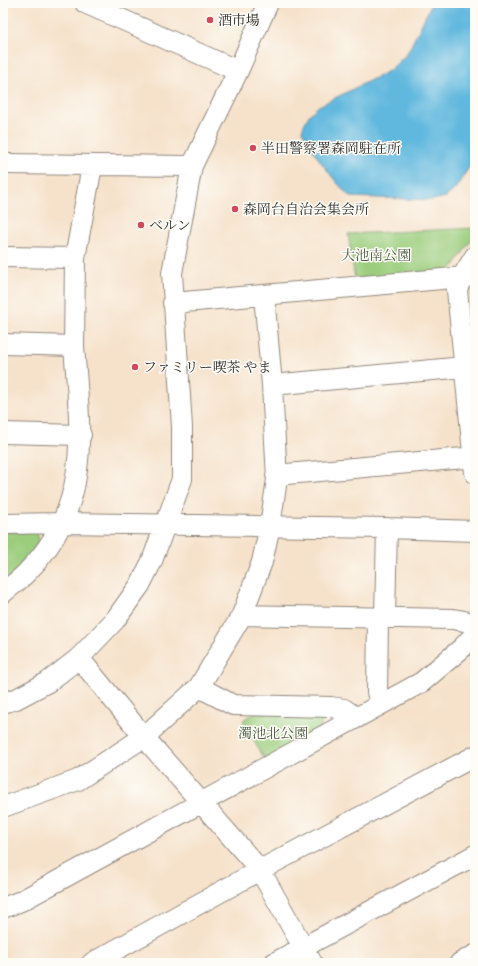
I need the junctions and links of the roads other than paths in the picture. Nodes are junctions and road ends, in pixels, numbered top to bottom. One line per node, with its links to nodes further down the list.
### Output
1 (86, 3): 3 (street)
2 (268, 3): 3 (street)
3 (238, 71): 6 (street)
4 (3, 164): 5 (street)
5 (92, 166): 6 (street); 9 (street)
6 (192, 166): 12 (street)
7 (3, 256): 9 (street)
8 (475, 256): 10 (street)
9 (75, 258): 14 (street)
10 (469, 277): 11 (street); 15 (street)
11 (264, 295): 12 (street); 16 (street)
12 (173, 303): 23 (street)
13 (3, 344): 14 (street)
14 (74, 346): 18 (street)
15 (470, 367): 16 (street); 19 (street)
16 (272, 385): 20 (street)
17 (3, 433): 18 (street)
18 (81, 435): 21 (street)
19 (475, 463): 20 (street)
20 (276, 475): 24 (street)
21 (62, 523): 22 (street); 23 (street); 27 (street)
22 (3, 524)
23 (165, 525): 24 (street); 32 (street)
24 (270, 526): 25 (street); 28 (street)
25 (387, 528): 26 (street); 29 (street)
26 (475, 531)
27 (3, 594)
28 (242, 615): 29 (street); 33 (street)
29 (382, 618): 30 (street); 35 (street)
30 (475, 623)
31 (475, 634): 35 (street)
32 (79, 658): 34 (street); 37 (street)
33 (199, 686): 36 (street); 37 (street)
34 (3, 703)
35 (380, 705): 36 (street)
36 (357, 718): 39 (street)
37 (144, 737): 39 (street); 40 (street)
38 (475, 756): 42 (street)
39 (200, 801): 42 (street); 43 (street)
40 (3, 807)
41 (475, 855): 44 (street)
42 (260, 870): 44 (street); 46 (street)
43 (3, 908)
44 (308, 955): 47 (street)
45 (475, 955): 48 (street)
46 (92, 963)
47 (274, 963)
48 (460, 963)

